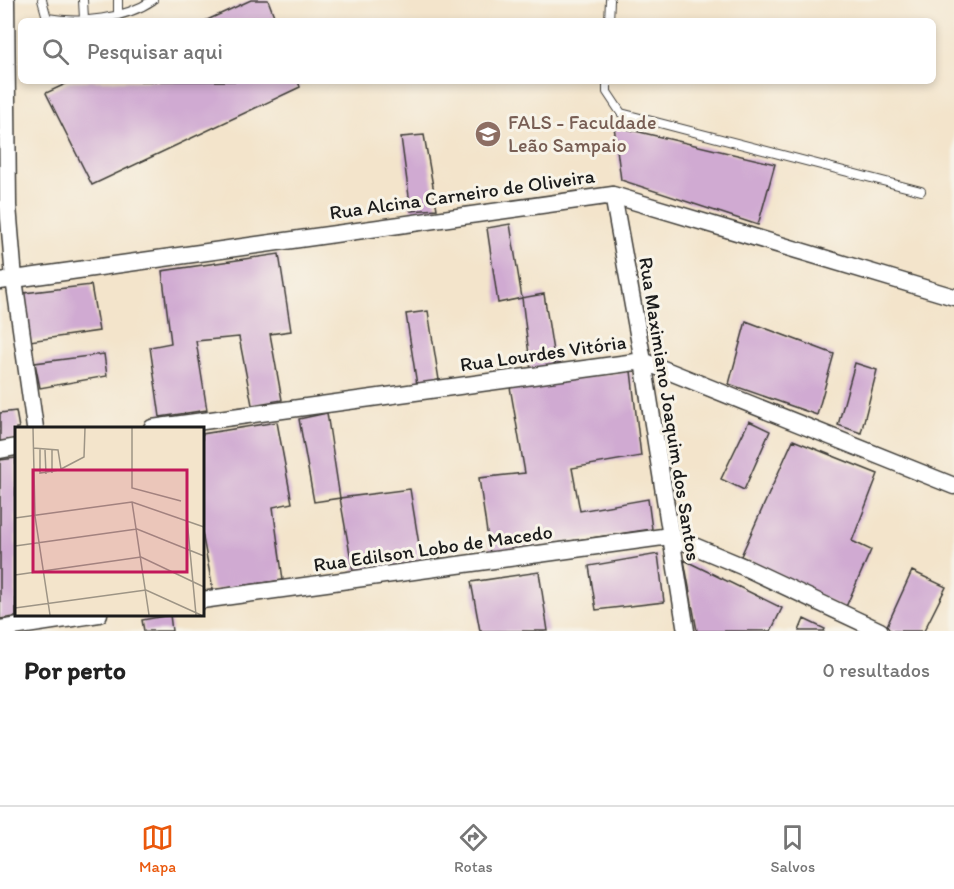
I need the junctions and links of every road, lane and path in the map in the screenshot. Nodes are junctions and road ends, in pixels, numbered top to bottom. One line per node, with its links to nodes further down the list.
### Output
1 (6, 0): 15 (street)
2 (42, 0): 8 (lane)
3 (83, 0): 9 (lane)
4 (118, 0): 7 (lane)
5 (153, 0): 7 (lane)
6 (610, 0): 11 (lane)
7 (118, 15): 10 (lane)
8 (47, 18)
9 (84, 18)
10 (98, 18)
11 (609, 18)
12 (607, 84): 13 (lane)
13 (921, 191)
14 (613, 195): 15 (street, Rua Alcina Carneiro de Oliveira); 16 (street, Rua Alcina Carneiro de Oliveira); 17 (street, Rua Maximiano Joaquim dos Santos)
15 (7, 280): 18 (street)
16 (954, 297)
17 (643, 361): 19 (street, Rua Lourdes Vitória); 22 (street, Rua Lourdes Vitória); 23 (street, Rua Maximiano Joaquim dos Santos)
18 (34, 427)
19 (166, 427)
20 (15, 447): 21 (street)
21 (0, 450)
22 (954, 486)
23 (670, 536): 24 (street, Rua Edilson Lobo de Macedo); 28 (street, Rua Maximiano Joaquim dos Santos); 29 (street)
24 (204, 600)
25 (94, 616): 26 (street)
26 (63, 622): 27 (street)
27 (0, 629)
28 (686, 631)
29 (880, 631)

